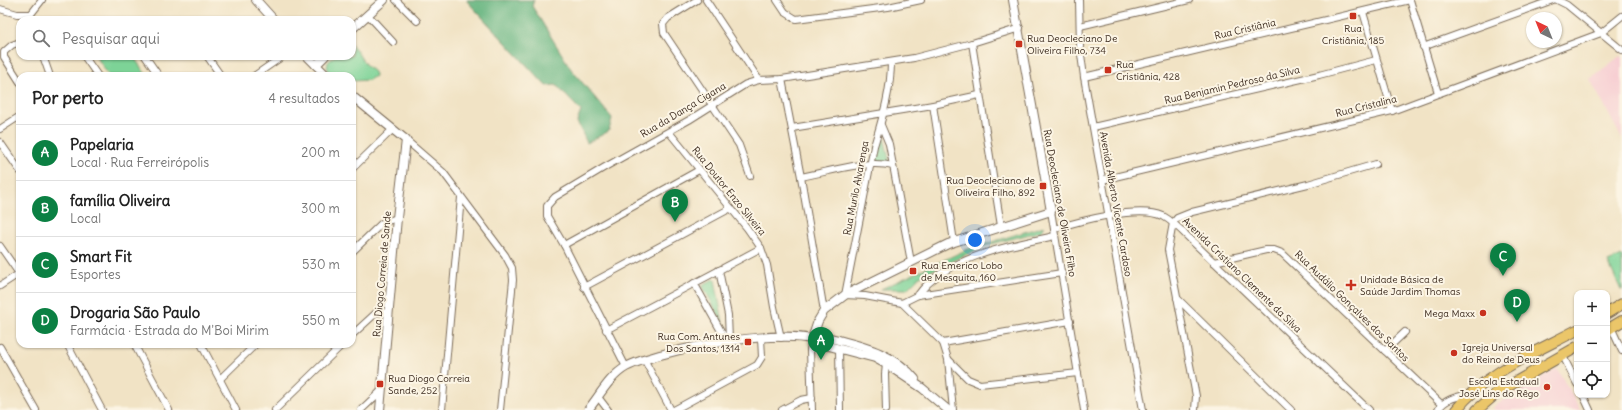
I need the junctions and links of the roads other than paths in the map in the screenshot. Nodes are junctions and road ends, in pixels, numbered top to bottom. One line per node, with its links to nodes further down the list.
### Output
1 (42, 0): 20 (street)
2 (256, 0): 21 (street)
3 (384, 0): 18 (street)
4 (396, 0): 23 (street)
5 (697, 0): 56 (street)
6 (706, 0): 52 (street)
7 (777, 0): 8 (street)
8 (921, 0)
9 (1013, 0): 26 (street, Rua Deocleciano de Oliveira Filho)
10 (1079, 0): 25 (street, Avenida Alberto Vicente Cardoso)
11 (1189, 0): 25 (street)
12 (1410, 0): 15 (street, Rua Cristiânia); 31 (street)
13 (1553, 0): 31 (street)
14 (1557, 0): 27 (street)
15 (1393, 2): 17 (street, Rua Cristiânia)
16 (0, 9): 19 (street)
17 (1363, 12): 40 (street); 50 (street, Rua Cristiânia)
18 (368, 15): 24 (street); 28 (street)
19 (26, 16)
20 (32, 16)
21 (270, 16)
22 (1622, 16): 27 (street, Rua Cristalina)
23 (417, 21)
24 (356, 26)
25 (1080, 26): 50 (street, Avenida Alberto Vicente Cardoso)
26 (1020, 28): 29 (street, Rua da Dança Cigana); 80 (street, Rua Deocleciano de Oliveira Filho)
27 (1601, 33): 32 (street); 53 (street, Rua Cristalina)
28 (393, 42)
29 (972, 43): 41 (street, Rua da Dança Cigana); 54 (street)
30 (16, 44): 49 (street)
31 (1423, 47): 53 (street)
32 (1622, 50)
33 (44, 60): 43 (street)
34 (87, 60): 44 (street)
35 (148, 60): 45 (street)
36 (210, 60): 46 (street)
37 (276, 60): 47 (street)
38 (311, 60): 42 (street)
39 (321, 60): 42 (street)
40 (1376, 60): 58 (street); 62 (street, Rua Benjamin Pedroso da Silva)
41 (891, 62): 51 (street, Rua da Dança Cigana); 59 (street, Rua Murilo Alvarenga)
42 (316, 65): 48 (street)
43 (49, 72)
44 (95, 72)
45 (156, 72)
46 (218, 72)
47 (260, 72)
48 (324, 72)
49 (16, 76)
50 (1084, 77): 62 (street, Avenida Alberto Vicente Cardoso)
51 (782, 79): 52 (street, Rua da Dança Cigana); 63 (street)
52 (759, 80): 56 (street, Rua da Dança Cigana)
53 (1438, 93): 58 (street, Rua Cristalina)
54 (979, 95): 57 (street); 84 (street)
55 (356, 100): 65 (street)
56 (714, 105): 66 (street, Rua da Dança Cigana); 75 (street)
57 (933, 105): 59 (street); 86 (street)
58 (1392, 111): 77 (street, Rua Cristalina)
59 (884, 112): 61 (street, Rua Murilo Alvarenga); 63 (street)
60 (16, 119): 64 (street)
61 (881, 125): 72 (street, Rua Murilo Alvarenga); 73 (street)
62 (1093, 127): 77 (street, Avenida Alberto Vicente Cardoso)
63 (792, 128): 76 (street)
64 (0, 129)
65 (393, 129): 67 (street); 71 (street)
66 (669, 132): 74 (street, Rua Doutor Enzo Silveira); 87 (street, Rua da Dança Cigana)
67 (406, 140): 78 (street); 82 (street, Rua Diogo Correia de Sande)
68 (0, 142): 70 (street)
69 (1376, 164): 83 (street)
70 (16, 165)
71 (356, 165)
72 (870, 165): 73 (street); 76 (street); 100 (street, Rua Murilo Alvarenga)
73 (892, 166): 91 (street)
74 (699, 170): 79 (street, Rua Doutor Enzo Silveira); 87 (street)
75 (750, 176)
76 (801, 177): 105 (street)
77 (1102, 180): 81 (street, Avenida Alberto Vicente Cardoso)
78 (461, 198): 153 (street); 154 (street)
79 (731, 208): 90 (street, Rua Doutor Enzo Silveira); 99 (street)
80 (1051, 210): 84 (street); 85 (street, Rua Deocleciano de Oliveira Filho)
81 (1108, 216): 83 (street, Avenida Cristiano Clemente da Silva); 85 (street, Avenida Cristiano Clemente da Silva); 165 (street, Avenida Alberto Vicente Cardoso)
82 (397, 218): 89 (street); 107 (street, Rua Diogo Correia de Sande)
83 (1173, 223): 92 (street, Avenida Cristiano Clemente da Silva); 102 (street)
84 (1001, 226): 86 (street)
85 (1054, 232): 95 (street, Rua Deocleciano de Oliveira Filho); 101 (street, Avenida Cristiano Clemente da Silva)
86 (954, 242): 91 (street)
87 (564, 245): 99 (street, Rua da Dança Cigana)
88 (0, 246): 93 (street)
89 (356, 248)
90 (761, 248): 94 (street); 117 (street, Rua Doutor Enzo Silveira)
91 (911, 262): 100 (street)
92 (1214, 262): 129 (street, Rua Audálio Gonçalves dos Santos); 168 (street, Avenida Cristiano Clemente da Silva)
93 (16, 268)
94 (719, 270): 97 (street); 118 (street)
95 (1062, 273): 101 (street); 108 (street, Rua Deocleciano de Oliveira Filho)
96 (16, 276): 98 (street)
97 (694, 284): 111 (street); 118 (street)
98 (0, 286)
99 (584, 287): 111 (street, Rua da Dança Cigana)
100 (845, 295): 103 (street); 105 (street)
101 (918, 295): 103 (street)
102 (1177, 298): 166 (street); 167 (street)
103 (902, 303): 120 (street)
104 (1622, 304): 106 (main road)
105 (824, 311): 119 (street)
106 (1610, 311)
107 (389, 312): 113 (street); 140 (street, Rua Diogo Correia de Sande)
108 (1070, 321): 120 (street); 136 (street, Rua Deocleciano de Oliveira Filho)
109 (1622, 321): 110 (main road)
110 (1610, 327)
111 (606, 330): 135 (street, Rua da Dança Cigana)
112 (1610, 330): 130 (street)
113 (356, 331)
114 (1405, 332): 129 (street)
115 (1574, 332): 141 (main road)
116 (761, 338): 117 (street); 118 (street); 157 (street)
117 (781, 338): 119 (street)
118 (728, 340): 133 (street)
119 (816, 340): 127 (street); 139 (street); 143 (street)
120 (943, 343): 132 (street)
121 (0, 347): 146 (street)
122 (69, 348): 147 (street)
123 (136, 348): 148 (street)
124 (203, 348): 138 (street)
125 (252, 348): 138 (street)
126 (339, 348): 150 (street)
127 (839, 348): 134 (street); 160 (street)
128 (1574, 350): 131 (main road)
129 (1385, 351): 145 (street, Rua Audálio Gonçalves dos Santos)
130 (1622, 351)
131 (1563, 356): 137 (street); 170 (main road)
132 (948, 359): 136 (street); 163 (street)
133 (644, 360): 135 (street); 157 (street)
134 (886, 364): 139 (street); 161 (street)
135 (626, 367): 142 (street)
136 (1078, 373): 164 (street, Rua Deocleciano de Oliveira Filho)
137 (1574, 378)
138 (220, 379): 149 (street)
139 (922, 388): 162 (street)
140 (381, 391): 151 (street); 152 (street, Rua Diogo Correia de Sande)
141 (1472, 393): 145 (street); 169 (main road)
142 (598, 397): 155 (street); 156 (street)
143 (812, 398): 158 (street); 159 (street)
144 (1584, 398): 171 (street)
145 (1439, 407)
146 (36, 410)
147 (102, 410)
148 (170, 410)
149 (236, 410)
150 (275, 410)
151 (361, 410)
152 (380, 410)
153 (442, 410)
154 (500, 410)
155 (588, 410)
156 (608, 410)
157 (673, 410)
158 (782, 410)
159 (812, 410)
160 (840, 410)
161 (886, 410)
162 (948, 410)
163 (953, 410)
164 (1084, 410)
165 (1143, 410)
166 (1195, 410)
167 (1291, 410)
168 (1369, 410)
169 (1456, 410)
170 (1476, 410)
171 (1590, 410)

